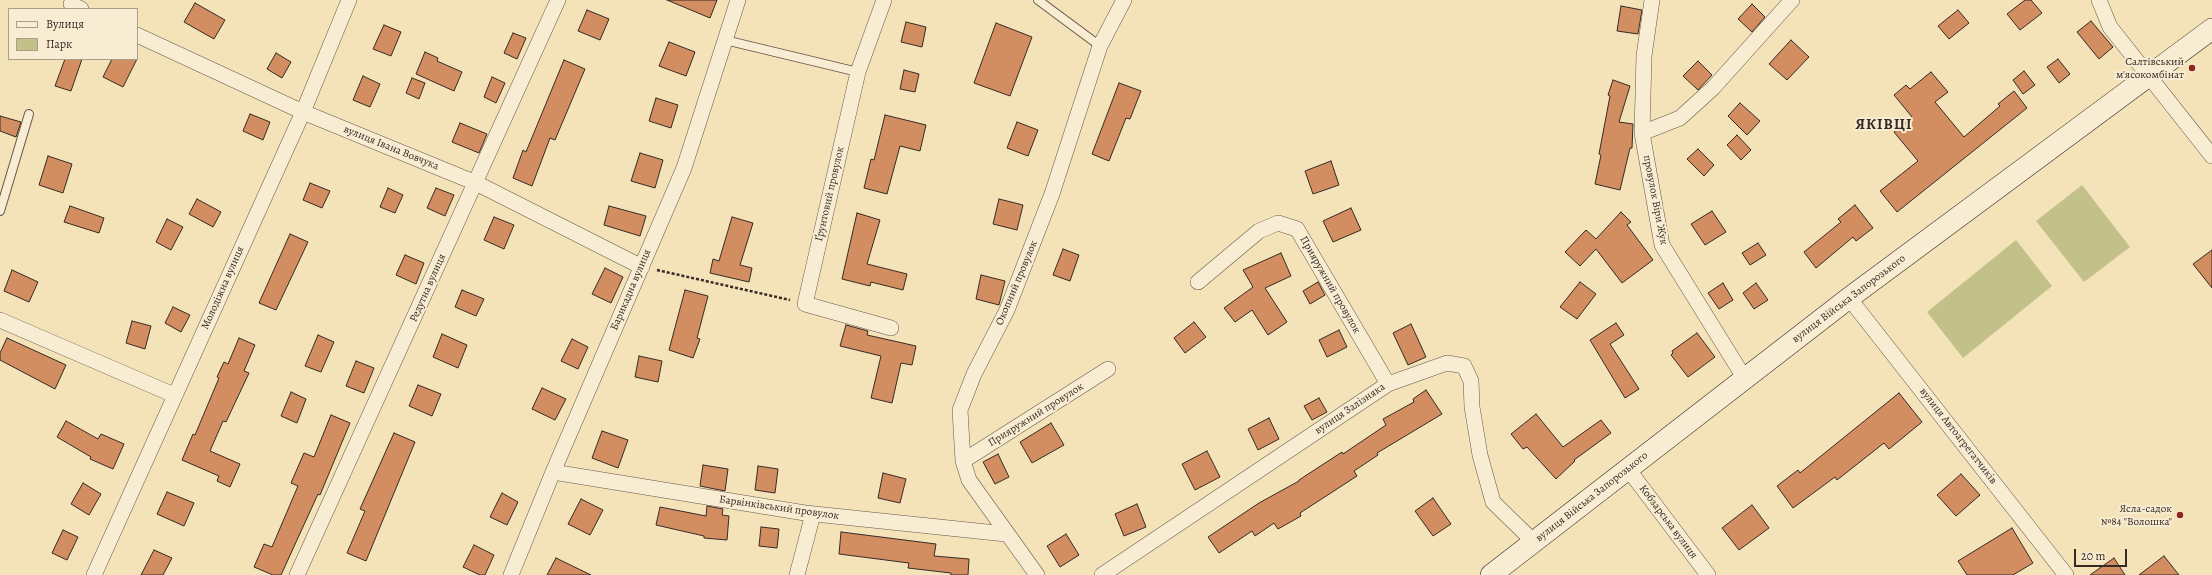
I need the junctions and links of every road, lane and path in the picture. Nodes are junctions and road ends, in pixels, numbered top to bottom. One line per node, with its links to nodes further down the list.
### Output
1 (349, 0): 16 (street, Молодіжна вулиця)
2 (558, 0): 20 (street, Редутна вулиця)
3 (738, 0): 12 (street, Барикадна вулиця)
4 (884, 0): 14 (street, Ґрунтовий провулок)
5 (1038, 0): 13 (lane)
6 (1124, 0): 13 (street, Окопний провулок)
7 (1652, 0): 18 (street, провулок Віри Жук)
8 (1792, 0): 18 (street)
9 (2099, 0): 15 (street)
10 (2212, 29): 15 (street, вулиця Війська Запорозького)
11 (138, 35): 16 (street, вулиця Івана Вовчука)
12 (725, 40): 14 (lane); 22 (street, Барикадна вулиця)
13 (1100, 46): 32 (street, Окопний провулок)
14 (858, 72): 25 (street, Ґрунтовий провулок)
15 (2149, 76): 19 (street); 24 (street, вулиця Війська Запорозького)
16 (303, 112): 20 (street, вулиця Івана Вовчука); 31 (street, Молодіжна вулиця)
17 (29, 114): 21 (lane)
18 (1642, 133): 29 (street, провулок Віри Жук)
19 (2212, 156)
20 (476, 183): 22 (street, вулиця Івана Вовчука); 39 (street, Редутна вулиця)
21 (0, 211)
22 (642, 267): 25 (path); 34 (street, Барикадна вулиця)
23 (1198, 282): 30 (street, Прияружний провулок)
24 (1849, 298): 29 (street, вулиця Війська Запорозького); 46 (street, вулиця Автоагрегатчиків)
25 (804, 304): 27 (street)
26 (0, 320): 31 (street)
27 (891, 328)
28 (1108, 369): 32 (street, Прияружний провулок)
29 (1745, 379): 33 (street, вулиця Війська Запорозького)
30 (1388, 384): 37 (street, вулиця Залізняка); 43 (street, вулиця Залізняка)
31 (174, 395): 38 (street, Молодіжна вулиця)
32 (963, 461): 36 (street, Окопний провулок)
33 (1628, 469): 37 (street, вулиця Війська Запорозького); 45 (street, Кобзарська вулиця)
34 (553, 472): 35 (street, Барвінківський провулок); 40 (street, Барикадна вулиця)
35 (813, 514): 36 (street, Барвінківський провулок); 41 (street)
36 (1006, 534): 42 (street, Окопний провулок)
37 (1534, 542): 44 (street, вулиця Війська Запорозького)
38 (94, 575)
39 (297, 575)
40 (511, 575)
41 (797, 575)
42 (1037, 575)
43 (1102, 575)
44 (1491, 575)
45 (1708, 575)
46 (2066, 575)

